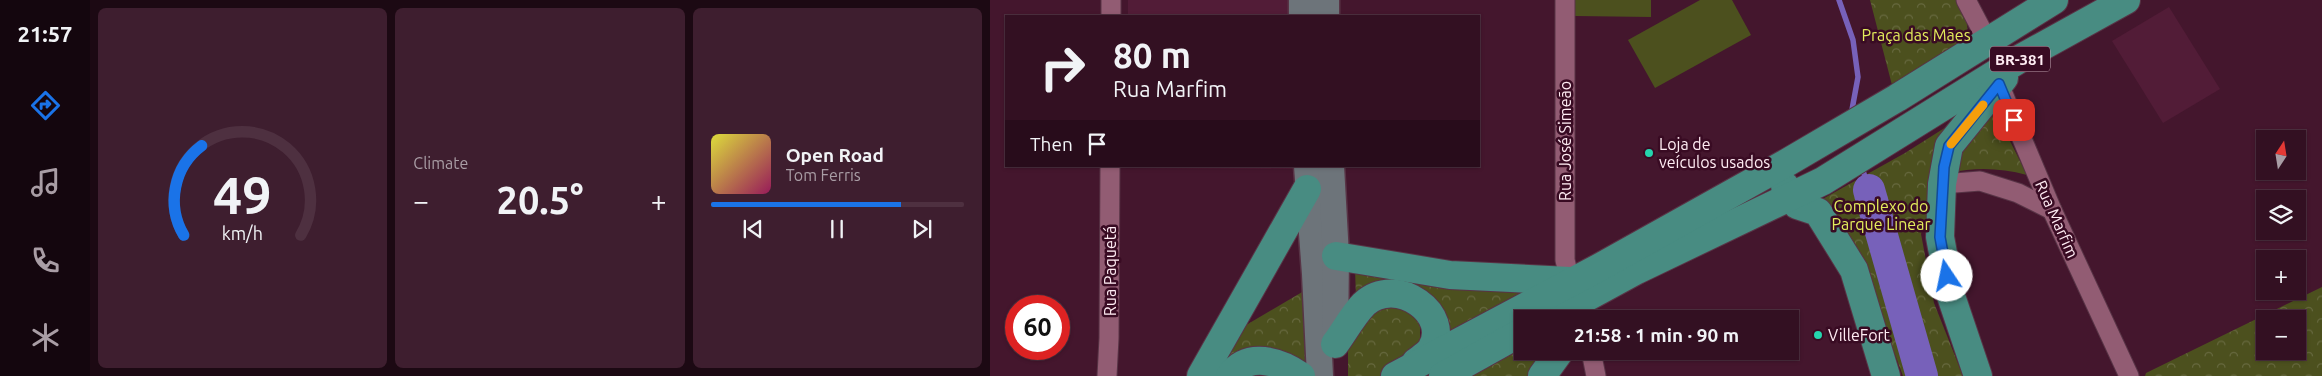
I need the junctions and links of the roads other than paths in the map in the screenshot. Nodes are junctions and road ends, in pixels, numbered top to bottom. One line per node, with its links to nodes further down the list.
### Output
1 (1111, 0): 8 (street)
2 (1302, 0): 9 (main road)
3 (1326, 0): 10 (main road)
4 (1565, 0): 21 (street, Rua José Simeão)
5 (1966, 0): 11 (street)
6 (2054, 0): 11 (main road, BR-381)
7 (2126, 0): 12 (main road, BR-381)
8 (1111, 15)
9 (1302, 15)
10 (1326, 15)
11 (1987, 40): 13 (main road, BR-381)
12 (1987, 86): 17 (main road); 18 (main road, BR-381); 19 (street, Rua Marfim)
13 (1788, 162): 18 (main road); 21 (main road)
14 (1110, 167): 27 (street, Rua Paquetá)
15 (1330, 167): 20 (main road)
16 (1307, 178): 28 (main road); 31 (main road)
17 (1942, 184): 19 (street); 37 (main road)
18 (1794, 202): 21 (main road); 36 (main road)
19 (2052, 210): 38 (street, Rua Marfim)
20 (1336, 256): 21 (main road); 23 (main road)
21 (1580, 307): 26 (main road)
22 (1514, 336): 33 (main road)
23 (1335, 344): 26 (main road); 32 (main road)
24 (1554, 360): 34 (main road)
25 (1593, 360): 35 (street)
26 (1402, 372)
27 (1107, 376)
28 (1202, 376)
29 (1230, 376): 30 (main road)
30 (1301, 376)
31 (1320, 376)
32 (1334, 376)
33 (1443, 376)
34 (1542, 376)
35 (1596, 376)
36 (1886, 376)
37 (1978, 376)
38 (2129, 376)

